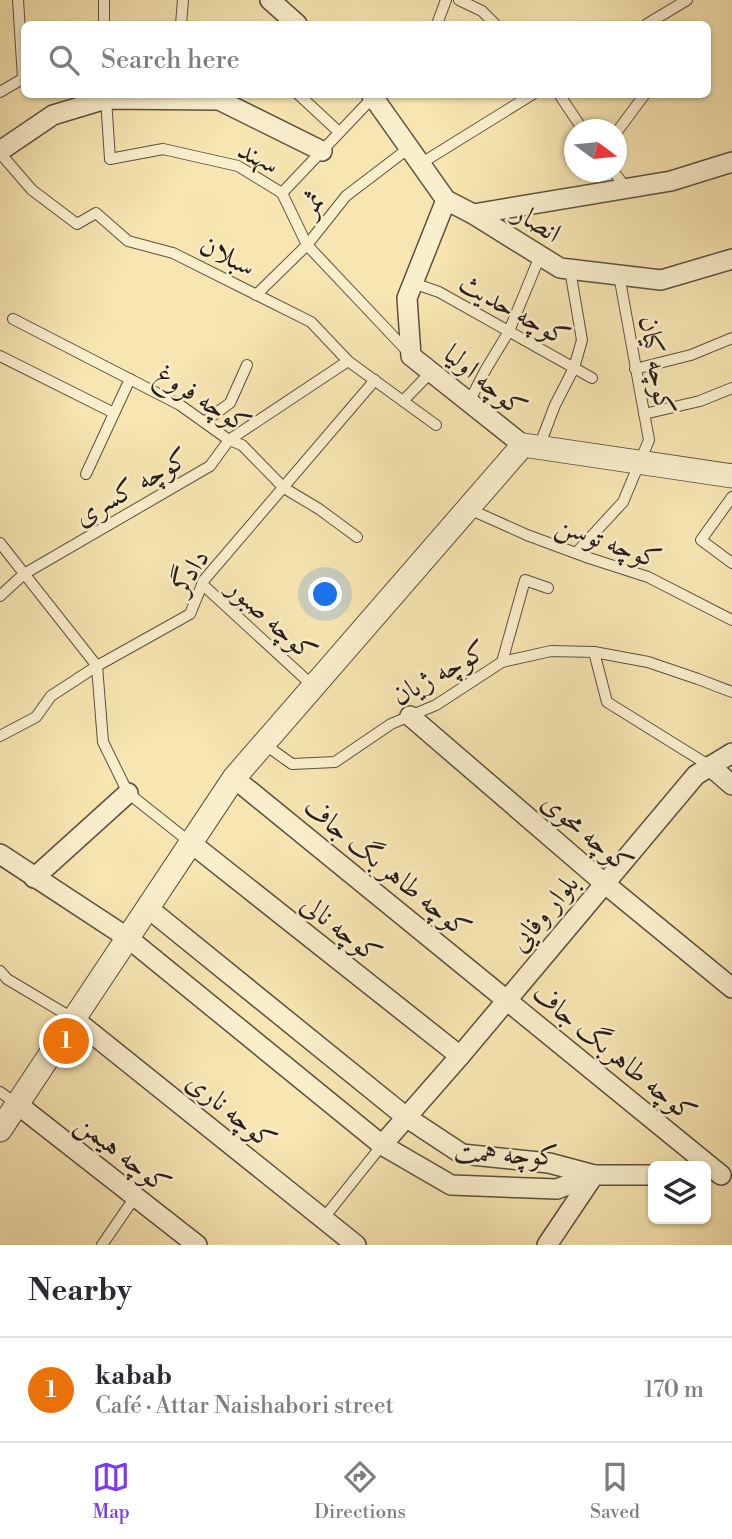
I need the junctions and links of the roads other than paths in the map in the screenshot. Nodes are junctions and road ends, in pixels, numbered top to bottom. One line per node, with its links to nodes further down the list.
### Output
1 (18, 0): 14 (lane)
2 (104, 0): 8 (lane)
3 (183, 0): 9 (lane)
4 (270, 0): 10 (street)
5 (446, 0): 11 (lane)
6 (459, 0): 12 (lane)
7 (687, 0): 13 (lane)
8 (104, 21)
9 (181, 21)
10 (294, 21)
11 (438, 21)
12 (492, 21)
13 (652, 21)
14 (21, 39)
15 (21, 80): 16 (lane)
16 (0, 92)
17 (302, 98): 26 (lane)
18 (370, 98): 26 (lane)
19 (375, 98): 27 (street, انصار)
20 (527, 98): 31 (lane)
21 (562, 98): 24 (lane)
22 (642, 98): 25 (lane)
23 (106, 99): 28 (street); 29 (street); 34 (lane, سهند)
24 (576, 119)
25 (627, 119)
26 (339, 132): 28 (lane)
27 (409, 148): 31 (street, انصار); 37 (lane, ثمر)
28 (322, 151): 34 (lane)
29 (0, 152): 43 (lane, سبلان)
30 (730, 159): 33 (street)
31 (420, 164): 35 (street, انصار)
32 (622, 182): 33 (lane)
33 (627, 189): 36 (street)
34 (282, 193): 37 (lane, سهند)
35 (446, 200): 36 (street, انصار); 42 (street, کوچه اولیا)
36 (474, 215): 38 (street, انصار)
37 (307, 245): 43 (lane, ثمر); 48 (lane, سهند)
38 (540, 256): 40 (street, انصار); 45 (lane)
39 (732, 259): 41 (street, انصار)
40 (570, 270): 41 (street, انصار); 51 (lane)
41 (619, 275): 52 (lane, کوچه کیان)
42 (413, 283): 45 (lane, کوچه حدیث); 48 (street, کوچه اولیا)
43 (256, 295): 49 (lane, سبلان)
44 (13, 320): 55 (lane, کوچه فروغ)
45 (509, 331): 51 (lane, کوچه حدیث); 59 (lane)
46 (732, 338): 52 (lane)
47 (0, 356): 60 (lane)
48 (411, 356): 53 (street, کوچه اولیا)
49 (348, 360): 56 (lane, سبلان); 64 (lane, کوچه کسری)
50 (247, 365): 62 (lane)
51 (574, 368): 54 (lane, کوچه حدیث); 65 (lane)
52 (635, 369): 61 (lane, کوچه کیان)
53 (431, 372): 58 (lane); 59 (street, کوچه اولیا)
54 (592, 378)
55 (130, 379): 60 (lane); 62 (lane, کوچه فروغ)
56 (375, 380): 58 (lane, سبلان); 69 (lane, دادگر)
57 (732, 388): 61 (lane)
58 (403, 401): 63 (lane, سبلان)
59 (469, 402): 65 (street, کوچه اولیا)
60 (114, 413): 67 (lane)
61 (644, 414): 66 (lane, کوچه کیان)
62 (204, 422): 64 (lane, کوچه فروغ)
63 (436, 425)
64 (229, 440): 69 (lane, کوچه فروغ); 76 (lane, کوچه کسری)
65 (531, 446): 66 (street); 71 (street)
66 (639, 462): 68 (street); 74 (lane, کوچه کیان)
67 (86, 474)
68 (732, 476)
69 (284, 488): 72 (lane, کوچه فروغ); 77 (lane, دادگر)
70 (732, 497): 75 (lane)
71 (468, 508): 74 (lane, کوچه توسن); 84 (street)
72 (357, 537)
73 (0, 543): 76 (lane)
74 (576, 554): 80 (lane, کوچه توسن)
75 (732, 563)
76 (24, 574): 79 (lane, کوچه کسری); 83 (lane)
77 (202, 584): 83 (lane, دادگر); 84 (lane, کوچه صبور)
78 (548, 588): 82 (lane)
79 (0, 594)
80 (732, 620)
81 (594, 652): 82 (lane, کوچه ژیان); 85 (lane, کوچه ژیان); 90 (lane)
82 (502, 662): 86 (lane, کوچه ژیان)
83 (97, 666): 87 (lane, دادگر); 93 (lane)
84 (313, 686): 88 (street)
85 (732, 692)
86 (410, 716): 88 (lane, کوچه ژیان); 97 (street, کوچه محوی)
87 (0, 736)
88 (264, 744): 91 (street)
89 (732, 753): 90 (street, بلوار وفایی)
90 (710, 766): 92 (street); 97 (street, بلوار وفایی)
91 (234, 778): 94 (street); 102 (street, کوچه طاهر بگ جاف)
92 (732, 785)
93 (128, 793): 94 (lane); 96 (street)
94 (191, 844): 98 (street); 104 (street, کوچه نالی)
95 (0, 854): 96 (street)
96 (34, 877): 99 (street)
97 (604, 883): 101 (street, کوچه محوی); 102 (street, بلوار وفایی)
98 (148, 908): 99 (street); 106 (street)
99 (128, 938): 103 (street); 108 (street)
100 (0, 971): 103 (lane)
101 (732, 988)
102 (506, 999): 104 (street, بلوار وفایی); 109 (street, کوچه طاهربگ جاف)
103 (74, 1019): 105 (street); 113 (street, کوچه ناری)
104 (460, 1056): 106 (street, بلوار وفایی)
105 (9, 1098): 107 (street); 112 (street, کوچه هیمن)
106 (406, 1117): 108 (street, بلوار وفایی); 110 (street, کوچه همت)
107 (0, 1130)
108 (382, 1145): 110 (street, کوچه همت); 113 (lane)
109 (720, 1174)
110 (594, 1175): 111 (street, کوچه همت); 114 (street)
111 (648, 1175)
112 (135, 1197): 115 (lane); 116 (street, کوچه هیمن)
113 (323, 1219): 117 (street, کوچه ناری)
114 (553, 1243)
115 (102, 1245)
116 (197, 1245)
117 (356, 1245)

